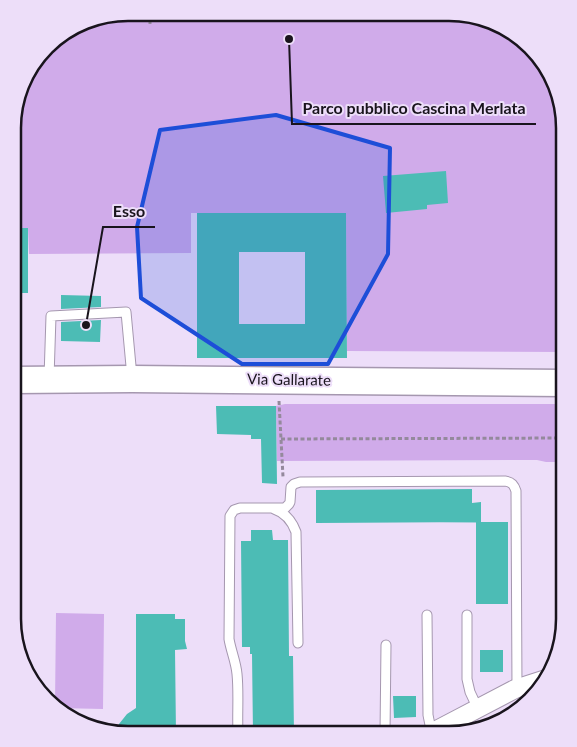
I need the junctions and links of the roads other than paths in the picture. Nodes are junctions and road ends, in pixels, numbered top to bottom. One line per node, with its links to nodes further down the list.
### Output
1 (132, 379): 3 (main road, Via Gallarate); 3 (lane); 4 (main road, Via Gallarate)
2 (21, 380): 3 (main road, Via Gallarate)
3 (49, 380)
4 (556, 383)
5 (270, 508): 8 (lane); 11 (lane); 13 (lane)
6 (427, 615): 15 (lane)
7 (467, 616): 12 (lane)
8 (298, 643)
9 (386, 645): 14 (lane)
10 (535, 682): 11 (street)
11 (517, 688): 12 (street)
12 (478, 709): 16 (street)
13 (238, 726)
14 (385, 726)
15 (430, 726)
16 (446, 726)

